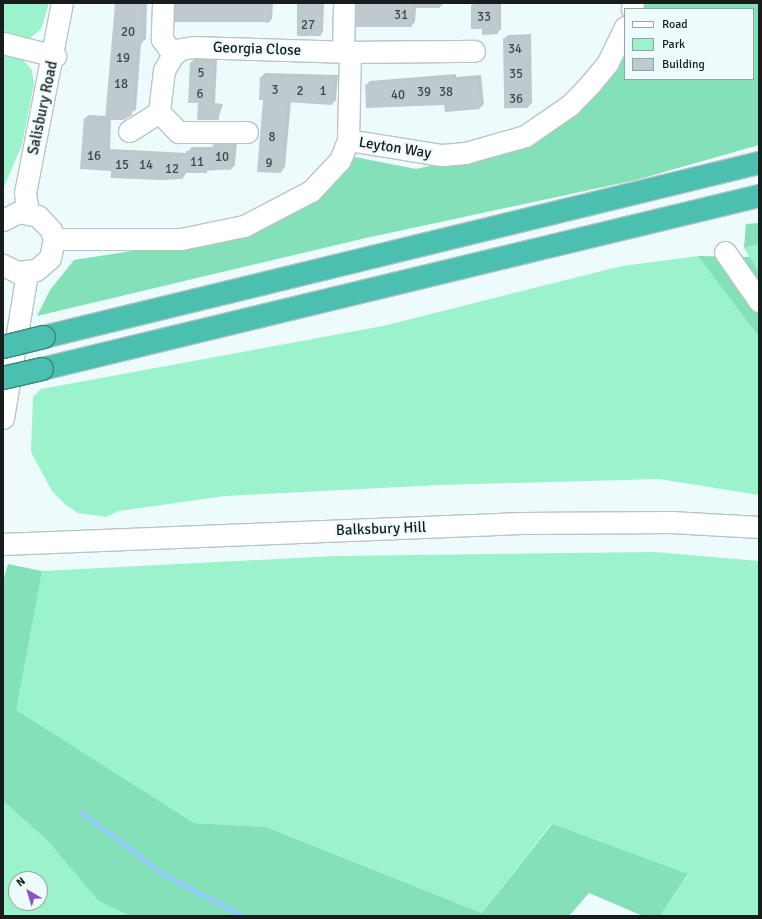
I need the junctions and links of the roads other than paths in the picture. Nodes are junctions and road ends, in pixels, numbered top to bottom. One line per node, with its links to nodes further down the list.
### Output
1 (62, 3): 9 (street, Salisbury Road)
2 (344, 3): 7 (street)
3 (163, 4): 8 (street)
4 (624, 29): 13 (street, Leyton Way)
5 (3, 44): 9 (street)
6 (474, 51): 7 (street, Georgia Close)
7 (346, 52): 8 (street, Georgia Close); 13 (street)
8 (173, 55): 10 (street)
9 (55, 56): 16 (street, Salisbury Road)
10 (159, 112): 11 (street); 12 (street)
11 (129, 131)
12 (247, 132)
13 (348, 140): 18 (street, Leyton Way)
14 (759, 163): 23 (highway, bridge)
15 (759, 196): 24 (highway, bridge)
16 (28, 212): 17 (street); 18 (street)
17 (3, 220)
18 (54, 239): 21 (street)
19 (725, 252): 22 (street)
20 (3, 265): 21 (street)
21 (27, 273): 25 (street)
22 (759, 301)
23 (3, 347)
24 (3, 378)
25 (3, 418)
26 (759, 527): 27 (street, Balksbury Hill)
27 (3, 544)

